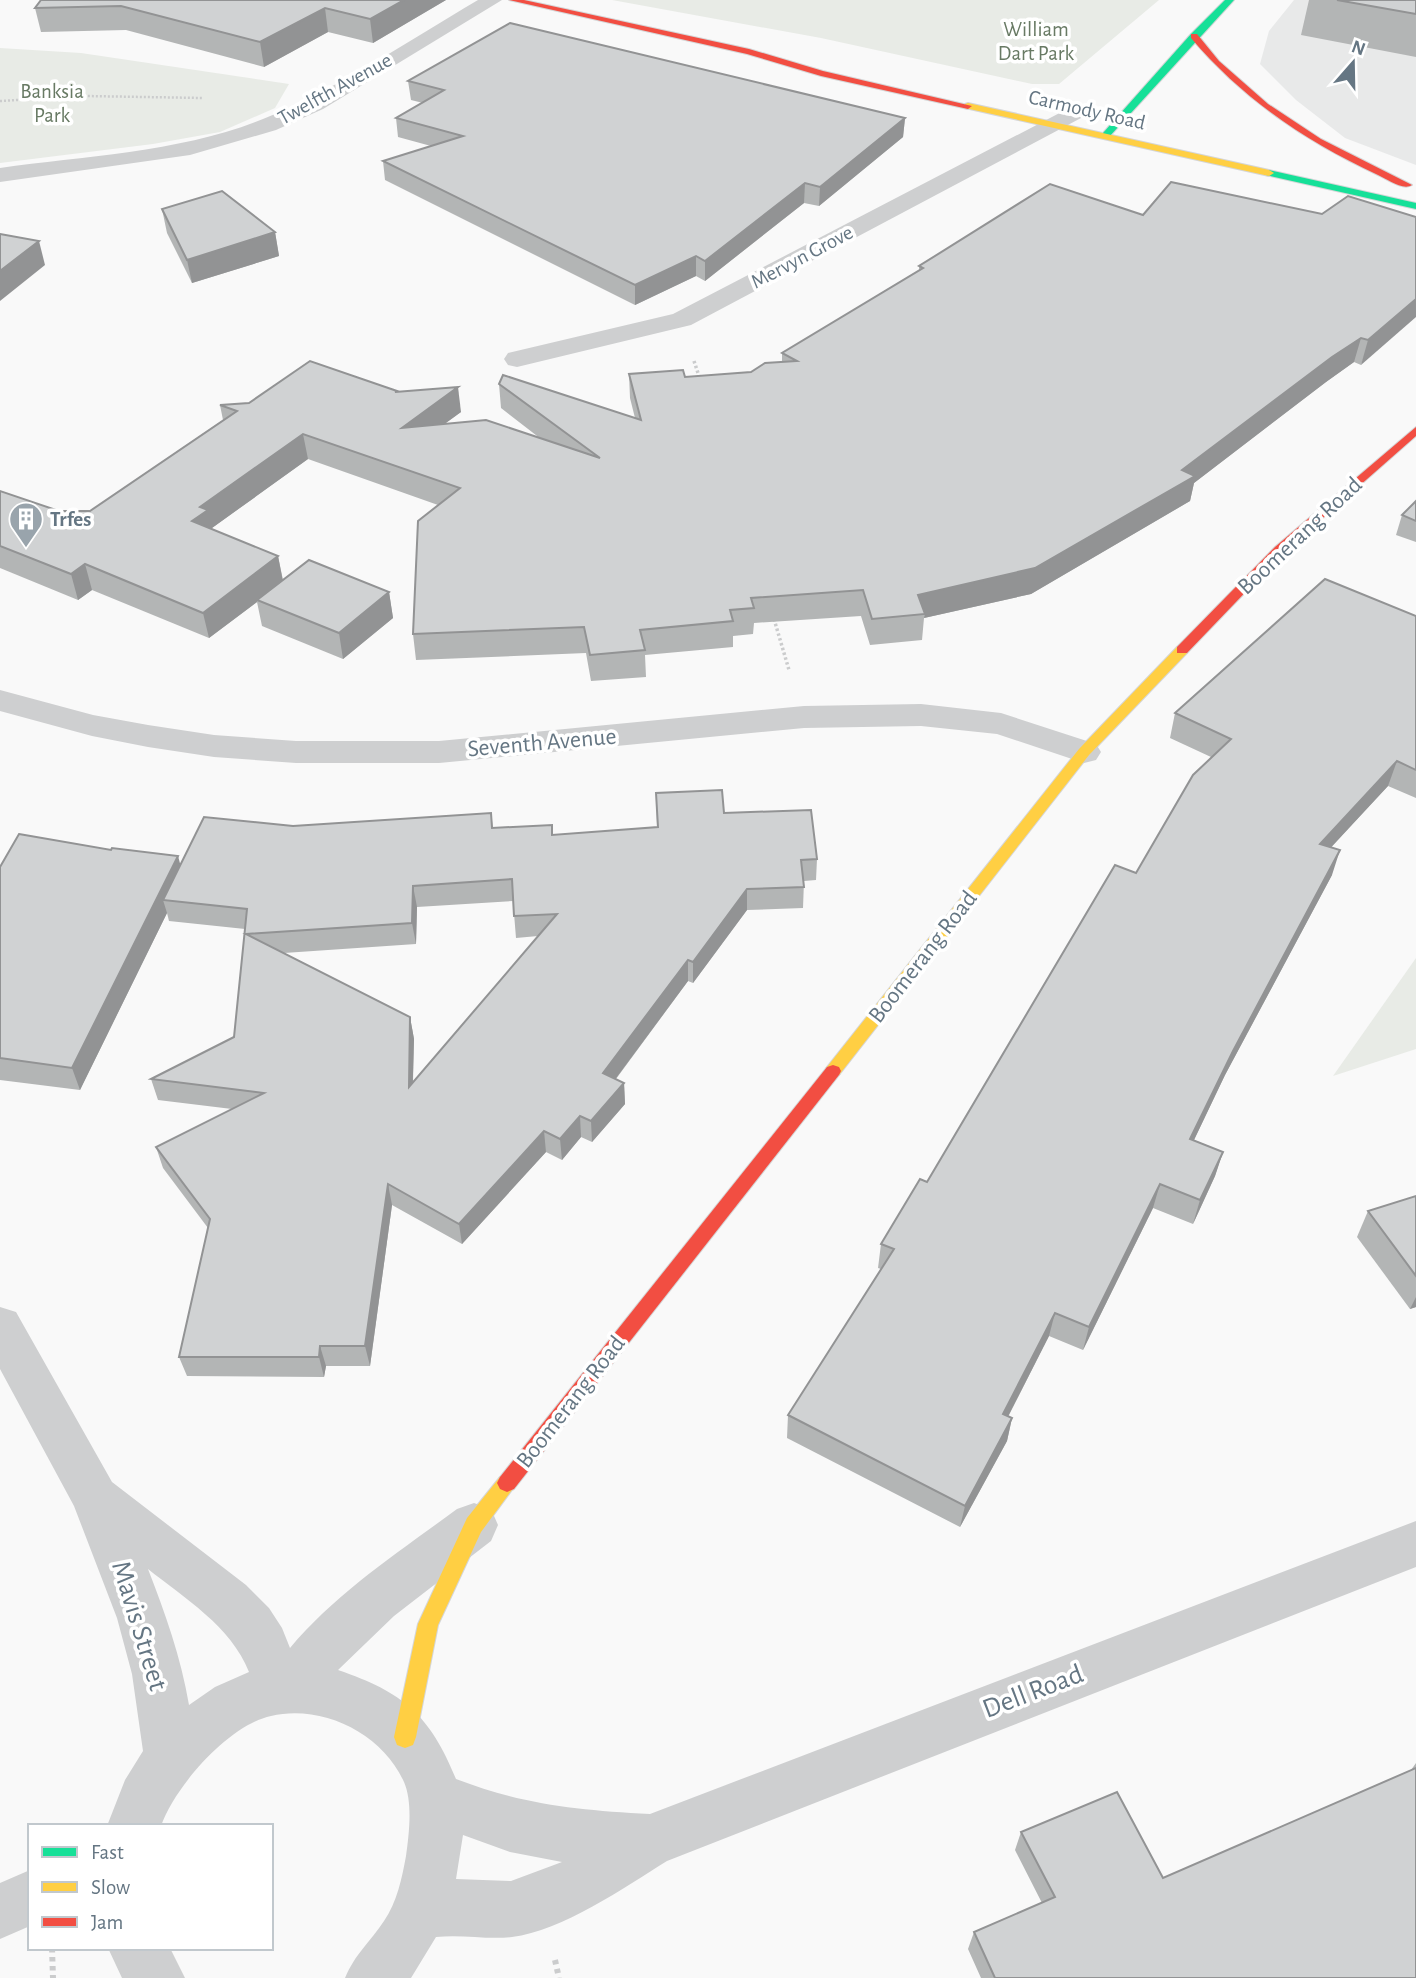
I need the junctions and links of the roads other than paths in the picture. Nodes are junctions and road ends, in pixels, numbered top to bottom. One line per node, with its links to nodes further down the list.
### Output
1 (492, 0): 10 (street, Twelfth Avenue)
2 (513, 0): 5 (street, Carmody Road)
3 (1230, 0): 4 (street)
4 (1194, 36): 7 (street); 11 (street)
5 (749, 52): 6 (street, Carmody Road); 6 (street, Carmody Road)
6 (1076, 117): 7 (street, Carmody Road); 8 (street, Carmody Road); 13 (street, Mervyn Grove)
7 (1125, 124): 8 (street)
8 (1106, 135): 12 (street, Carmody Road)
9 (1343, 171): 11 (street)
10 (0, 175)
11 (1412, 186)
12 (1416, 206)
13 (517, 359)
14 (1416, 430): 16 (street, Boomerang Road)
15 (0, 700): 16 (street, Seventh Avenue)
16 (1084, 752): 19 (street, Boomerang Road)
17 (0, 1326): 18 (street, Mavis Street)
18 (95, 1497): 21 (street, Mavis Street); 23 (street, Mavis Street)
19 (474, 1525): 21 (street, Boomerang Road); 22 (street, Boomerang Road)
20 (1416, 1544): 26 (street, Dell Road)
21 (287, 1688): 22 (street); 23 (street)
22 (405, 1737): 24 (street)
23 (170, 1758): 25 (street)
24 (435, 1798): 26 (street, Dell Road); 29 (street)
25 (135, 1824)
26 (650, 1841): 29 (street, Dell Road)
27 (28, 1899): 28 (street)
28 (0, 1911)
29 (418, 1911): 31 (street)
30 (137, 1950): 32 (street)
31 (373, 1976)
32 (156, 1978)

